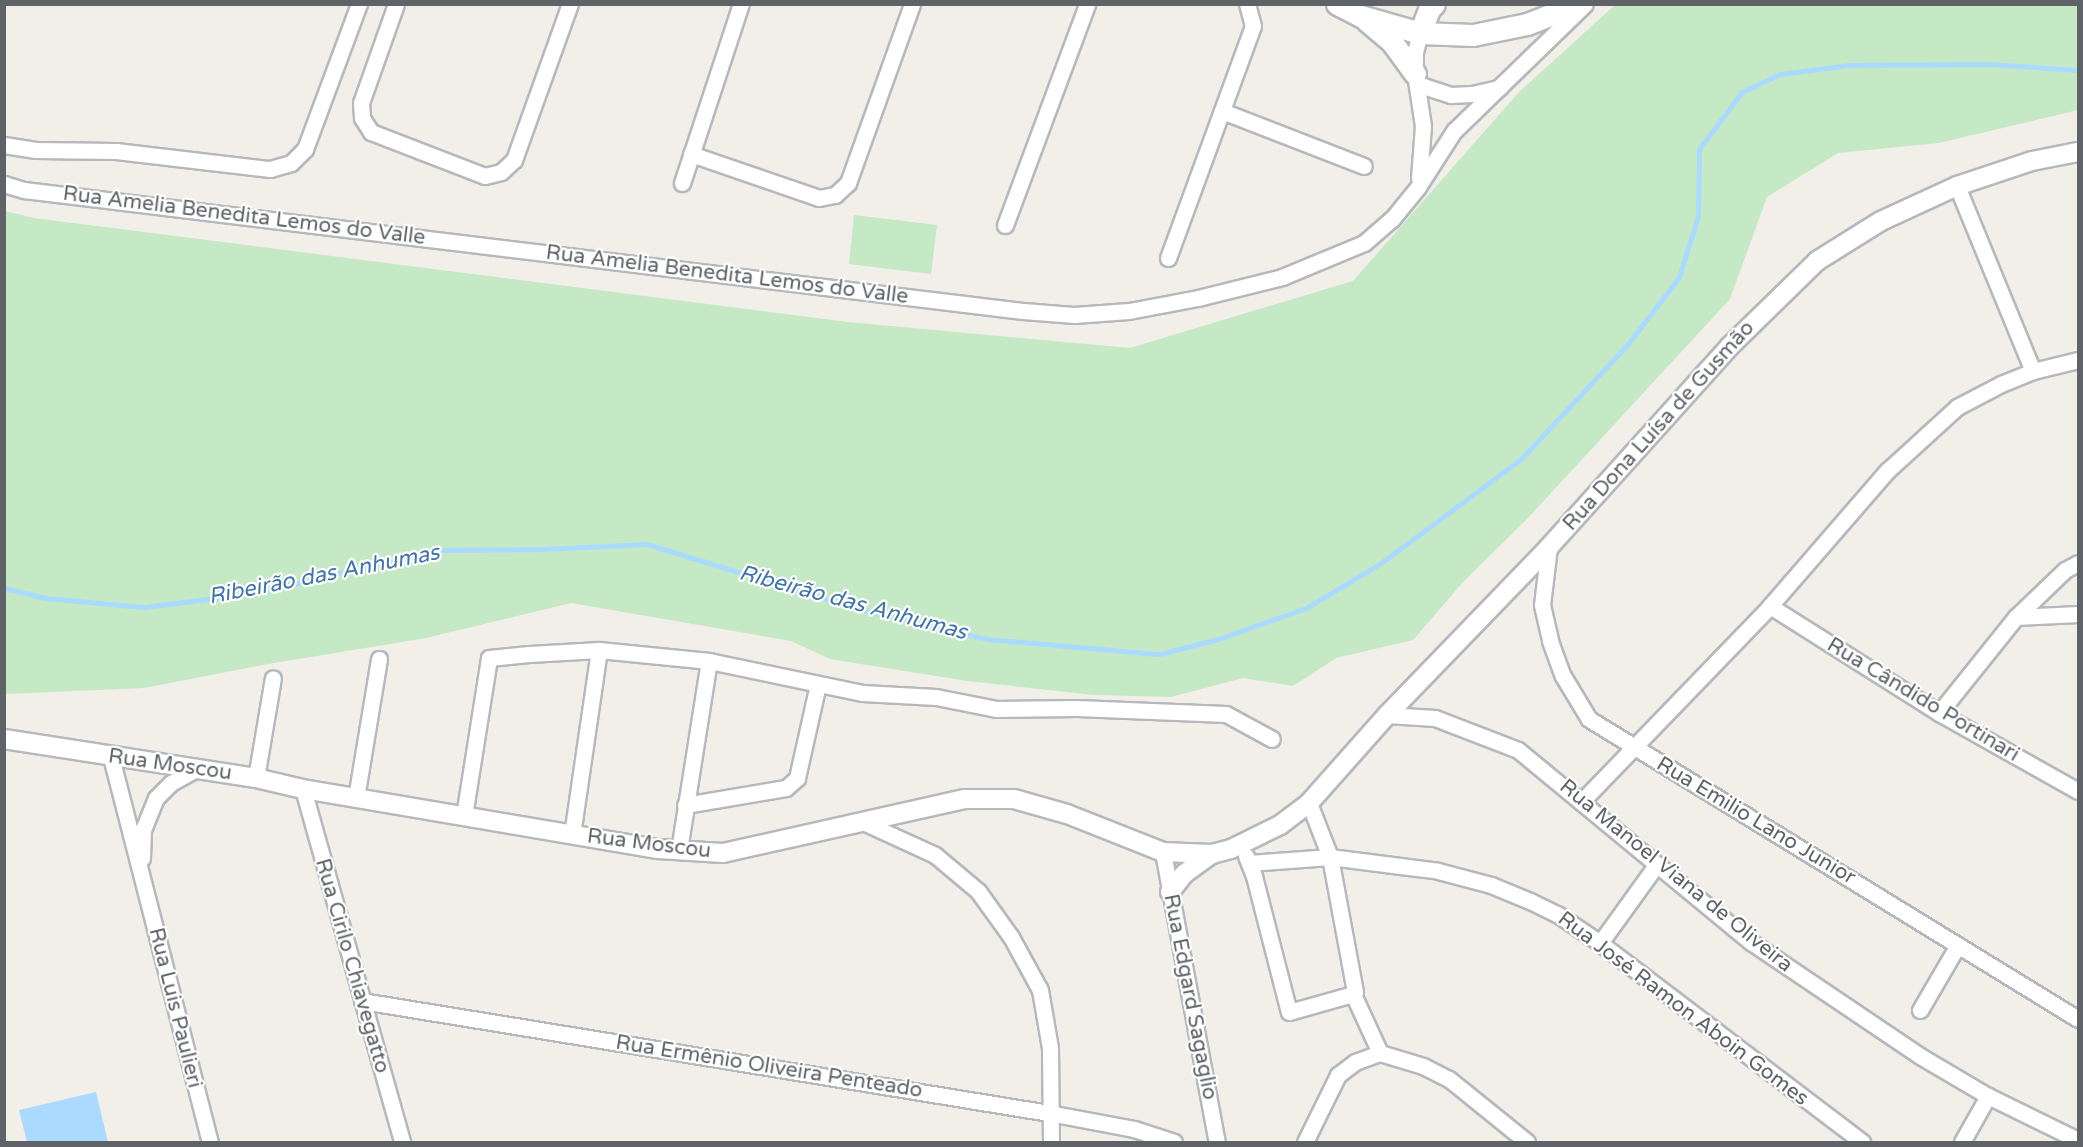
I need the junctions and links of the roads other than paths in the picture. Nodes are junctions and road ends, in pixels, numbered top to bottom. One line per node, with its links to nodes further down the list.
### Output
1 (359, 4): 17 (street)
2 (396, 4): 3 (street)
3 (570, 4)
4 (741, 4): 19 (street)
5 (912, 4): 19 (street)
6 (1087, 4): 25 (street)
7 (1247, 4): 16 (street)
8 (1337, 4): 12 (main road)
9 (1434, 4): 13 (main road)
10 (1578, 4): 13 (main road)
11 (1585, 4): 15 (street, Rua Amelia Benedita Lemos do Valle)
12 (1361, 16): 13 (main road); 14 (main road)
13 (1420, 33): 14 (street)
14 (1416, 79): 15 (street); 24 (street)
15 (1499, 88): 24 (street, Rua Amelia Benedita Lemos do Valle)
16 (1222, 111): 20 (street); 26 (street)
17 (4, 145)
18 (2079, 152): 23 (street, Rua Dona Luísa de Gusmão)
19 (692, 154): 21 (street)
20 (1364, 166)
21 (682, 183)
22 (4, 184): 24 (street, Rua Amelia Benedita Lemos do Valle)
23 (1957, 186): 28 (street); 29 (street, Rua Dona Luísa de Gusmão)
24 (1418, 187)
25 (1005, 225)
26 (1168, 258)
27 (2079, 360): 28 (street)
28 (2032, 371): 31 (street)
29 (1549, 546): 40 (street, Rua Dona Luísa de Gusmão); 43 (street, Rua Emilio Lano Junior)
30 (2079, 563): 33 (street)
31 (1770, 606): 39 (street, Rua Cândido Portinari); 43 (street)
32 (2079, 614): 33 (street)
33 (2016, 616): 39 (street)
34 (599, 650): 36 (street); 53 (street); 55 (street)
35 (379, 659): 49 (street)
36 (709, 661): 38 (street); 52 (street)
37 (273, 678): 46 (street)
38 (818, 684): 42 (street); 52 (street)
39 (1939, 713): 48 (street, Rua Cândido Portinari)
40 (1387, 715): 50 (street, Rua Manoel Viana de Oliveira); 51 (street, Rua Dona Luísa de Gusmão)
41 (4, 739): 44 (street, Rua Moscou)
42 (1272, 739)
43 (1636, 748): 50 (street); 64 (street, Rua Emilio Lano Junior)
44 (111, 757): 45 (street, Rua Moscou); 61 (street, Rua Luis Paulieri)
45 (196, 769): 46 (street, Rua Moscou); 61 (street, Rua Luis Paulieri)
46 (256, 778): 47 (street, Rua Moscou)
47 (303, 789): 49 (street, Rua Moscou); 66 (street, Rua Cirilo Chiavegatto)
48 (2079, 791)
49 (356, 798): 53 (street, Rua Moscou)
50 (1581, 802): 60 (street, Rua Manoel Viana de Oliveira)
51 (1309, 803): 58 (street, Rua Moscou); 59 (street)
52 (685, 806): 56 (street)
53 (464, 816): 55 (street, Rua Moscou)
54 (863, 822): 56 (street, Rua Moscou); 57 (street, Rua Moscou); 71 (street)
55 (572, 834): 56 (street, Rua Moscou)
56 (679, 850)
57 (1163, 852): 58 (street, Rua Moscou); 62 (street, Rua Edgard Sagaglio)
58 (1212, 854): 62 (street)
59 (1330, 857): 63 (street, Rua José Ramon Aboin Gomes); 65 (street); 65 (street, Rua José Ramon Aboin Gomes)
60 (1657, 864): 63 (street); 70 (street, Rua Manoel Viana de Oliveira)
61 (141, 873): 73 (street, Rua Luis Paulieri)
62 (1170, 892): 77 (street, Rua Edgard Sagaglio)
63 (1600, 943): 80 (street, Rua José Ramon Aboin Gomes)
64 (1958, 945): 67 (street); 68 (street, Rua Emilio Lano Junior)
65 (1353, 994): 69 (street)
66 (362, 1001): 71 (street, Rua Ermênio Oliveira Penteado); 74 (street, Rua Cirilo Chiavegatto)
67 (1920, 1010)
68 (2079, 1019)
69 (1380, 1053): 78 (street); 79 (street)
70 (1988, 1096): 72 (street, Rua Manoel Viana de Oliveira); 81 (street)
71 (1049, 1113): 75 (street); 76 (street, Rua Ermênio Oliveira Penteado)
72 (2079, 1140)
73 (210, 1143)
74 (402, 1143)
75 (1051, 1143)
76 (1174, 1143)
77 (1217, 1143)
78 (1305, 1143)
79 (1527, 1143)
80 (1862, 1143)
81 (1962, 1143)

